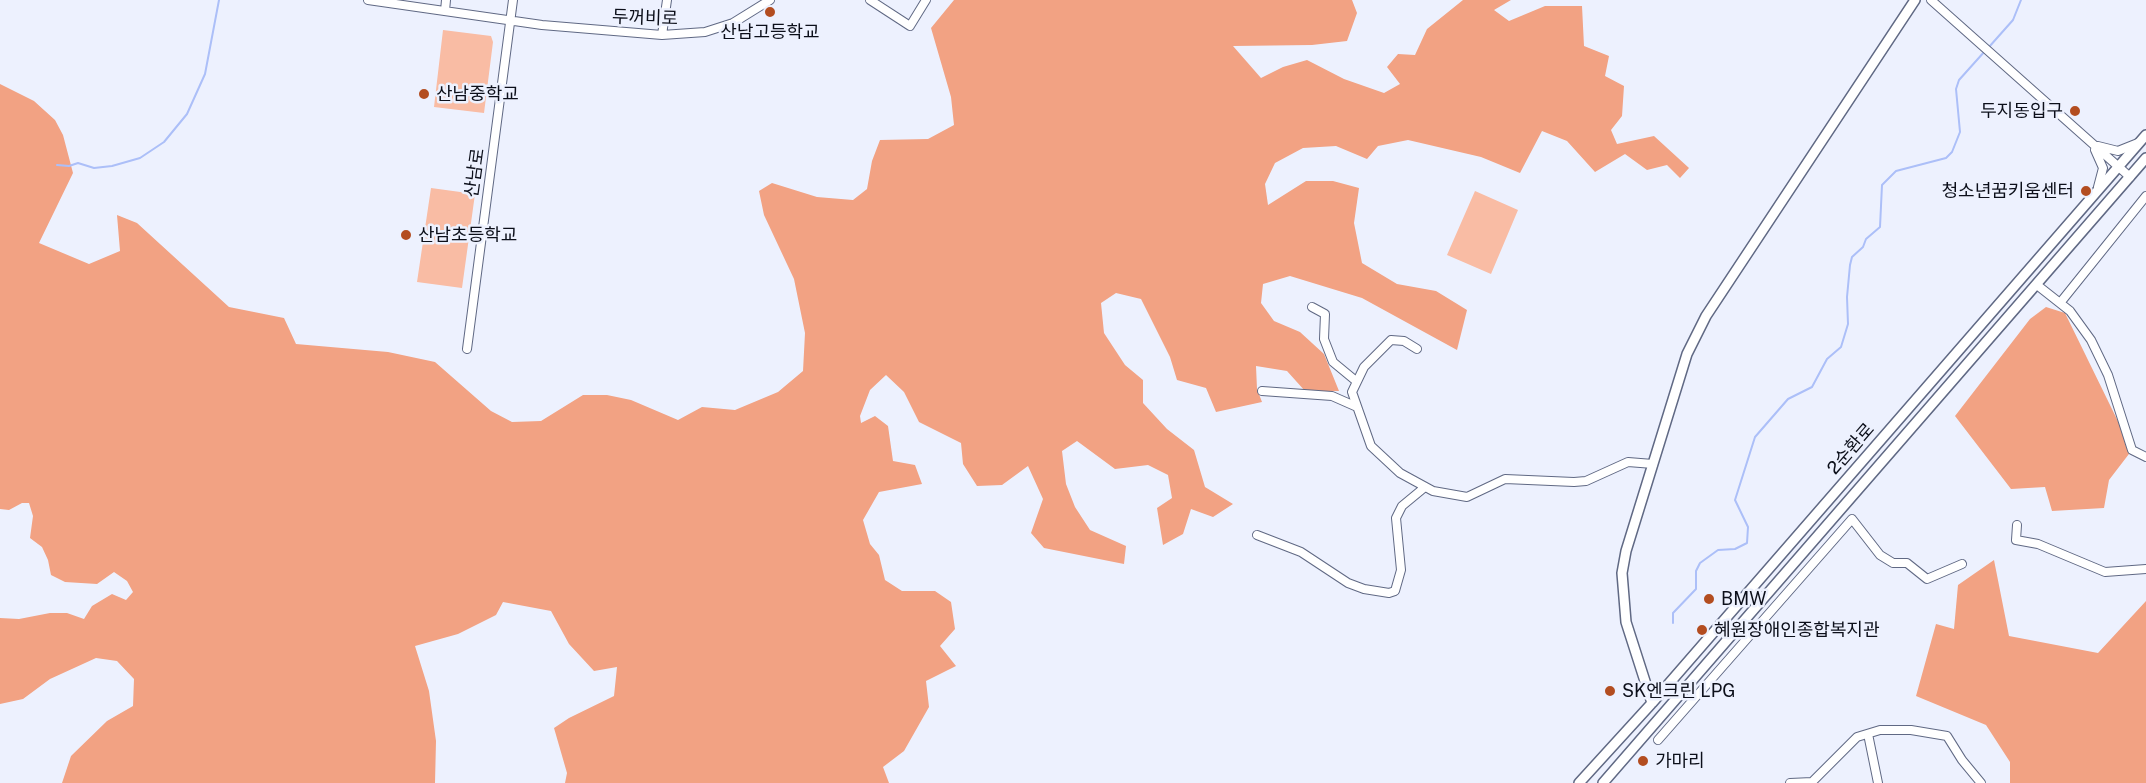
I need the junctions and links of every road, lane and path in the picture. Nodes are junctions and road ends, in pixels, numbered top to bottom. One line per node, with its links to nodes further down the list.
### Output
1 (368, 0): 10 (street, 두꺼비로)
2 (446, 0): 10 (street)
3 (513, 0): 11 (street, 산남로)
4 (667, 0): 12 (street)
5 (770, 0): 12 (street, 두꺼비로)
6 (870, 0): 7 (street)
7 (926, 0)
8 (1915, 0): 29 (street)
9 (1931, 0): 14 (street)
10 (445, 11): 11 (street, 두꺼비로)
11 (510, 20): 12 (street, 두꺼비로); 23 (street, 산남로)
12 (662, 35)
13 (2143, 138): 14 (street); 16 (street, 2순환로)
14 (2089, 141): 16 (street); 18 (street)
15 (2146, 158): 17 (street, 2순환로)
16 (2118, 166): 17 (street); 18 (street, 2순환로)
17 (2130, 177): 20 (street, 2순환로)
18 (2096, 191): 35 (street, 2순환로)
19 (2146, 196): 21 (street)
20 (2037, 285): 21 (street); 39 (street, 2순환로)
21 (2060, 303): 28 (street)
22 (1312, 307): 25 (street)
23 (467, 349)
24 (1417, 349): 25 (street)
25 (1356, 381): 27 (street)
26 (1262, 391): 27 (street)
27 (1356, 407): 30 (street)
28 (2146, 457)
29 (1653, 464): 30 (street); 35 (street)
30 (1425, 487): 32 (street)
31 (2017, 525): 34 (street)
32 (1257, 535)
33 (1962, 564): 37 (street)
34 (2146, 569)
35 (1652, 703): 38 (street, 2순환로)
36 (1868, 734): 40 (street); 41 (street); 42 (street)
37 (1658, 740)
38 (1579, 783)
39 (1603, 783)
40 (1790, 783)
41 (1878, 783)
42 (1981, 783)

